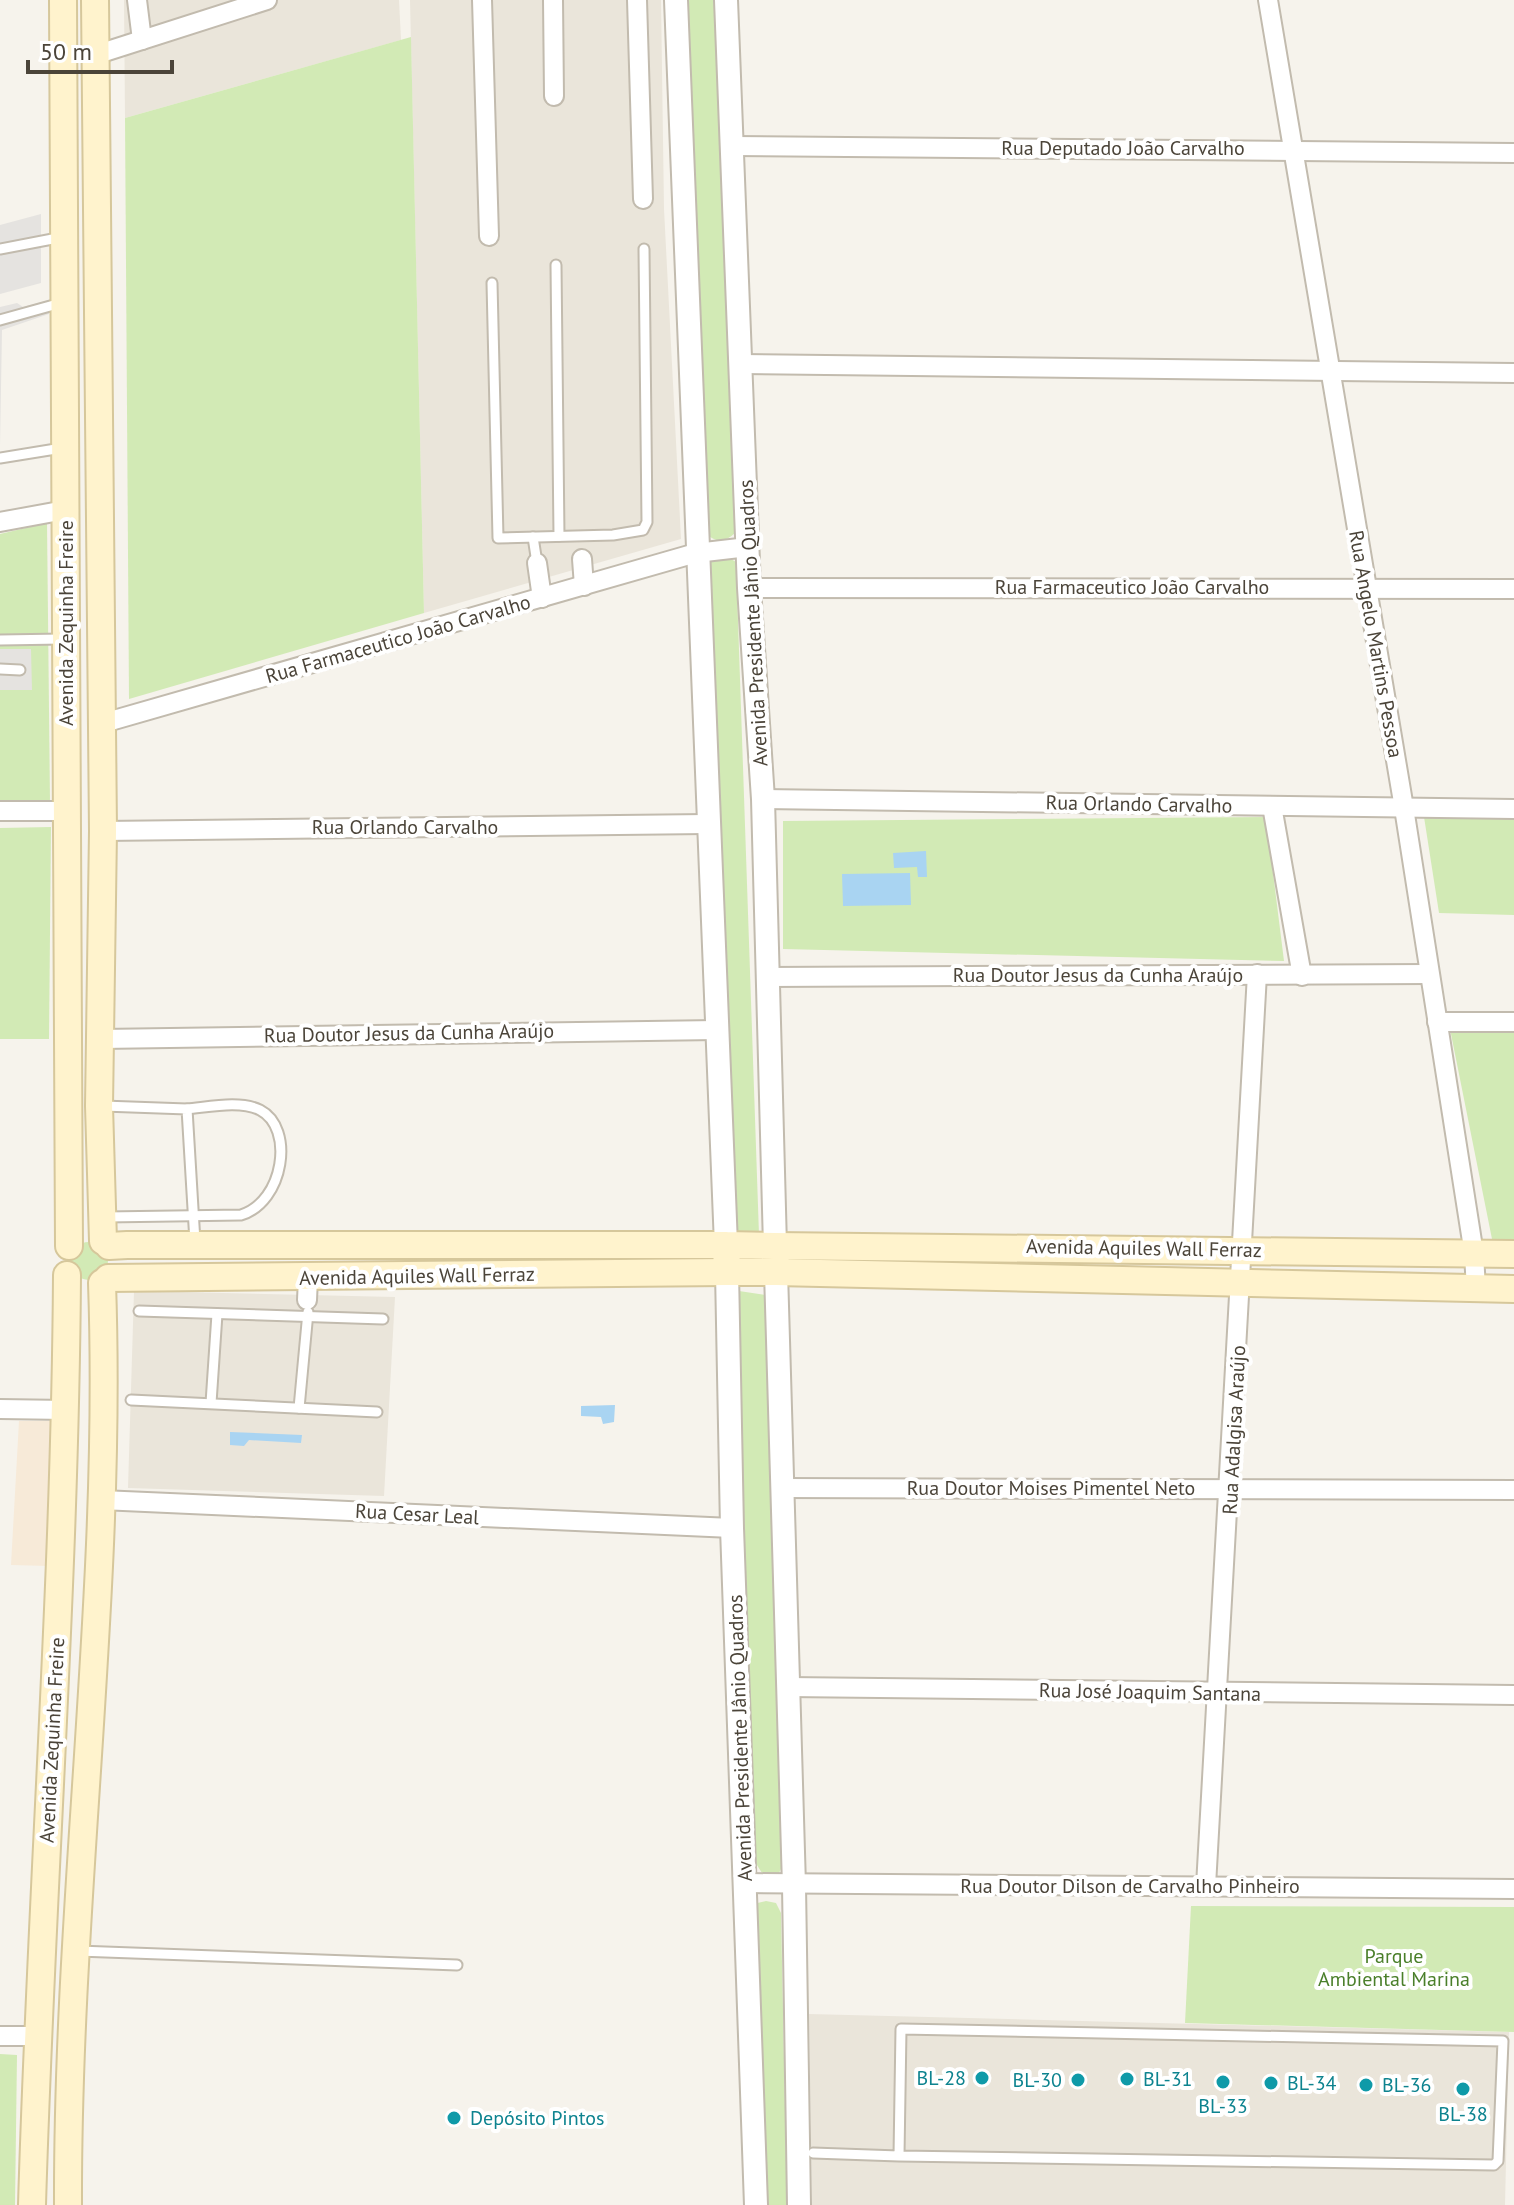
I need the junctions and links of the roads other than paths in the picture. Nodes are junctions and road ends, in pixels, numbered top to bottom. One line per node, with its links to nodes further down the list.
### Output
1 (63, 0): 13 (main road, Avenida Zequinha Freire)
2 (95, 0): 12 (main road, Avenida Zequinha Freire)
3 (137, 0): 11 (street)
4 (267, 0): 11 (street)
5 (482, 0): 21 (street)
6 (553, 0): 14 (street)
7 (637, 0): 20 (street)
8 (676, 0): 40 (street)
9 (726, 0): 17 (street, Avenida Presidente Jânio Quadros)
10 (1268, 0): 18 (street, Rua Angelo Martins Pessoa)
11 (142, 40): 12 (street)
12 (95, 68): 13 (main road); 15 (main road, Avenida Zequinha Freire)
13 (62, 80): 16 (main road, Avenida Zequinha Freire)
14 (554, 96)
15 (96, 126): 16 (main road); 52 (main road, Avenida Zequinha Freire)
16 (62, 127): 22 (main road, Avenida Zequinha Freire)
17 (733, 146): 18 (street, Rua Deputado João Carvalho); 29 (street, Avenida Presidente Jânio Quadros)
18 (1291, 149): 19 (street, Rua Deputado João Carvalho); 30 (street, Rua Angelo Martins Pessoa)
19 (1514, 153)
20 (643, 199)
21 (489, 236)
22 (63, 237): 23 (lane); 27 (main road, Avenida Zequinha Freire)
23 (0, 249)
24 (644, 249): 37 (lane)
25 (556, 265): 36 (lane)
26 (492, 283): 38 (lane)
27 (64, 302): 28 (lane); 32 (main road, Avenida Zequinha Freire)
28 (0, 320)
29 (740, 364): 30 (street); 39 (street, Avenida Presidente Jânio Quadros)
30 (1329, 372): 31 (street); 44 (street, Rua Angelo Martins Pessoa)
31 (1514, 373)
32 (65, 448): 33 (lane); 34 (main road, Avenida Zequinha Freire)
33 (0, 458)
34 (65, 510): 35 (street); 48 (main road, Avenida Zequinha Freire)
35 (0, 522)
36 (559, 536): 37 (lane); 38 (lane)
37 (580, 536): 41 (lane)
38 (533, 537): 42 (lane)
39 (748, 547): 40 (street, Rua Farmaceutico João Carvalho); 45 (street, Avenida Presidente Jânio Quadros)
40 (696, 553): 43 (street, Rua Farmaceutico João Carvalho); 59 (street)
41 (582, 559): 43 (street)
42 (537, 563): 47 (street)
43 (584, 586): 47 (street, Rua Farmaceutico João Carvalho)
44 (1366, 586): 45 (street, Rua Farmaceutico João Carvalho); 46 (street, Rua Farmaceutico João Carvalho); 55 (street, Rua Angelo Martins Pessoa)
45 (749, 588): 53 (street, Avenida Presidente Jânio Quadros)
46 (1514, 589)
47 (542, 598): 52 (street, Rua Farmaceutico João Carvalho)
48 (66, 639): 49 (lane); 58 (main road, Avenida Zequinha Freire)
49 (0, 640)
50 (0, 669): 51 (lane)
51 (20, 670)
52 (100, 724): 60 (main road, Avenida Zequinha Freire)
53 (763, 799): 54 (street, Rua Orlando Carvalho); 64 (street, Avenida Presidente Jânio Quadros)
54 (1272, 806): 55 (street, Rua Orlando Carvalho); 63 (street)
55 (1404, 808): 56 (street, Rua Orlando Carvalho); 62 (street, Rua Angelo Martins Pessoa)
56 (1514, 809)
57 (0, 811): 58 (street)
58 (66, 811): 60 (main road); 75 (main road, Avenida Zequinha Freire)
59 (707, 824): 60 (street, Rua Orlando Carvalho); 67 (street)
60 (103, 831): 68 (main road, Avenida Zequinha Freire)
61 (1257, 974): 63 (street, Rua Doutor Jesus da Cunha Araújo); 64 (street, Rua Doutor Jesus da Cunha Araújo); 76 (street, Rua Adalgisa Araújo)
62 (1429, 974): 63 (street, Rua Doutor Jesus da Cunha Araújo); 65 (street, Rua Angelo Martins Pessoa)
63 (1302, 976)
64 (767, 977): 79 (street, Avenida Presidente Jânio Quadros)
65 (1437, 1022): 66 (street); 77 (street, Rua Angelo Martins Pessoa)
66 (1514, 1022)
67 (717, 1030): 68 (street, Rua Doutor Jesus da Cunha Araújo); 74 (street)
68 (101, 1039): 69 (main road, Avenida Zequinha Freire)
69 (99, 1106): 70 (lane); 72 (main road, Avenida Zequinha Freire)
70 (187, 1109): 71 (lane); 71 (lane)
71 (194, 1217): 72 (lane); 73 (lane)
72 (105, 1235): 73 (main road, Avenida Aquiles Wall Ferraz); 75 (main road); 82 (main road)
73 (195, 1245): 74 (main road, Avenida Aquiles Wall Ferraz)
74 (726, 1245): 79 (main road, Avenida Aquiles Wall Ferraz); 80 (main road)
75 (69, 1246): 81 (main road)
76 (1244, 1249): 77 (main road, Avenida Aquiles Wall Ferraz); 79 (main road, Avenida Aquiles Wall Ferraz); 83 (street, Rua Adalgisa Araújo)
77 (1474, 1254): 78 (main road, Avenida Aquiles Wall Ferraz); 84 (street, Rua Angelo Martins Pessoa)
78 (1514, 1254)
79 (775, 1259): 80 (main road, Avenida Aquiles Wall Ferraz); 83 (main road, Avenida Aquiles Wall Ferraz); 96 (street, Avenida Presidente Jânio Quadros)
80 (727, 1272): 86 (main road, Avenida Aquiles Wall Ferraz); 100 (street, Avenida Presidente Jânio Quadros)
81 (67, 1275): 82 (main road); 94 (main road, Avenida Zequinha Freire)
82 (105, 1280): 86 (main road, Avenida Aquiles Wall Ferraz); 99 (main road, Avenida Zequinha Freire)
83 (1242, 1283): 84 (main road, Avenida Aquiles Wall Ferraz); 97 (street, Rua Adalgisa Araújo)
84 (1476, 1289): 85 (main road, Avenida Aquiles Wall Ferraz)
85 (1514, 1289)
86 (308, 1298): 88 (lane); 89 (lane); 92 (lane)
87 (139, 1311): 88 (lane)
88 (217, 1314): 91 (lane)
89 (383, 1319)
90 (131, 1400): 91 (lane)
91 (211, 1403): 92 (lane)
92 (299, 1408): 95 (lane)
93 (0, 1409): 94 (street)
94 (67, 1410): 111 (main road, Avenida Zequinha Freire)
95 (377, 1412)
96 (781, 1488): 97 (street, Rua Doutor Moises Pimentel Neto); 101 (street, Avenida Presidente Jânio Quadros)
97 (1231, 1488): 98 (street, Rua Doutor Moises Pimentel Neto); 102 (street, Rua Adalgisa Araújo)
98 (1514, 1490)
99 (101, 1500): 100 (street, Rua Cesar Leal); 108 (main road, Avenida Zequinha Freire)
100 (732, 1528): 104 (street, Avenida Presidente Jânio Quadros)
101 (787, 1687): 102 (street, Rua José Joaquim Santana); 105 (street, Avenida Presidente Jânio Quadros)
102 (1220, 1693): 103 (street, Rua José Joaquim Santana); 106 (street, Rua Adalgisa Araújo)
103 (1514, 1695)
104 (746, 1883): 105 (street, Rua Doutor Dilson de Carvalho Pinheiro); 116 (street, Avenida Presidente Jânio Quadros)
105 (794, 1886): 106 (street, Rua Doutor Dilson de Carvalho Pinheiro); 112 (street, Avenida Presidente Jânio Quadros)
106 (1206, 1886): 107 (street, Rua Doutor Dilson de Carvalho Pinheiro)
107 (1514, 1889)
108 (78, 1951): 109 (lane); 115 (main road, Avenida Zequinha Freire)
109 (457, 1965)
110 (0, 2036): 111 (street)
111 (37, 2036): 114 (main road, Avenida Zequinha Freire)
112 (807, 2153): 113 (lane); 117 (street, Avenida Presidente Jânio Quadros)
113 (899, 2156): 113 (lane)
114 (32, 2205)
115 (68, 2205)
116 (756, 2205)
117 (799, 2205)

